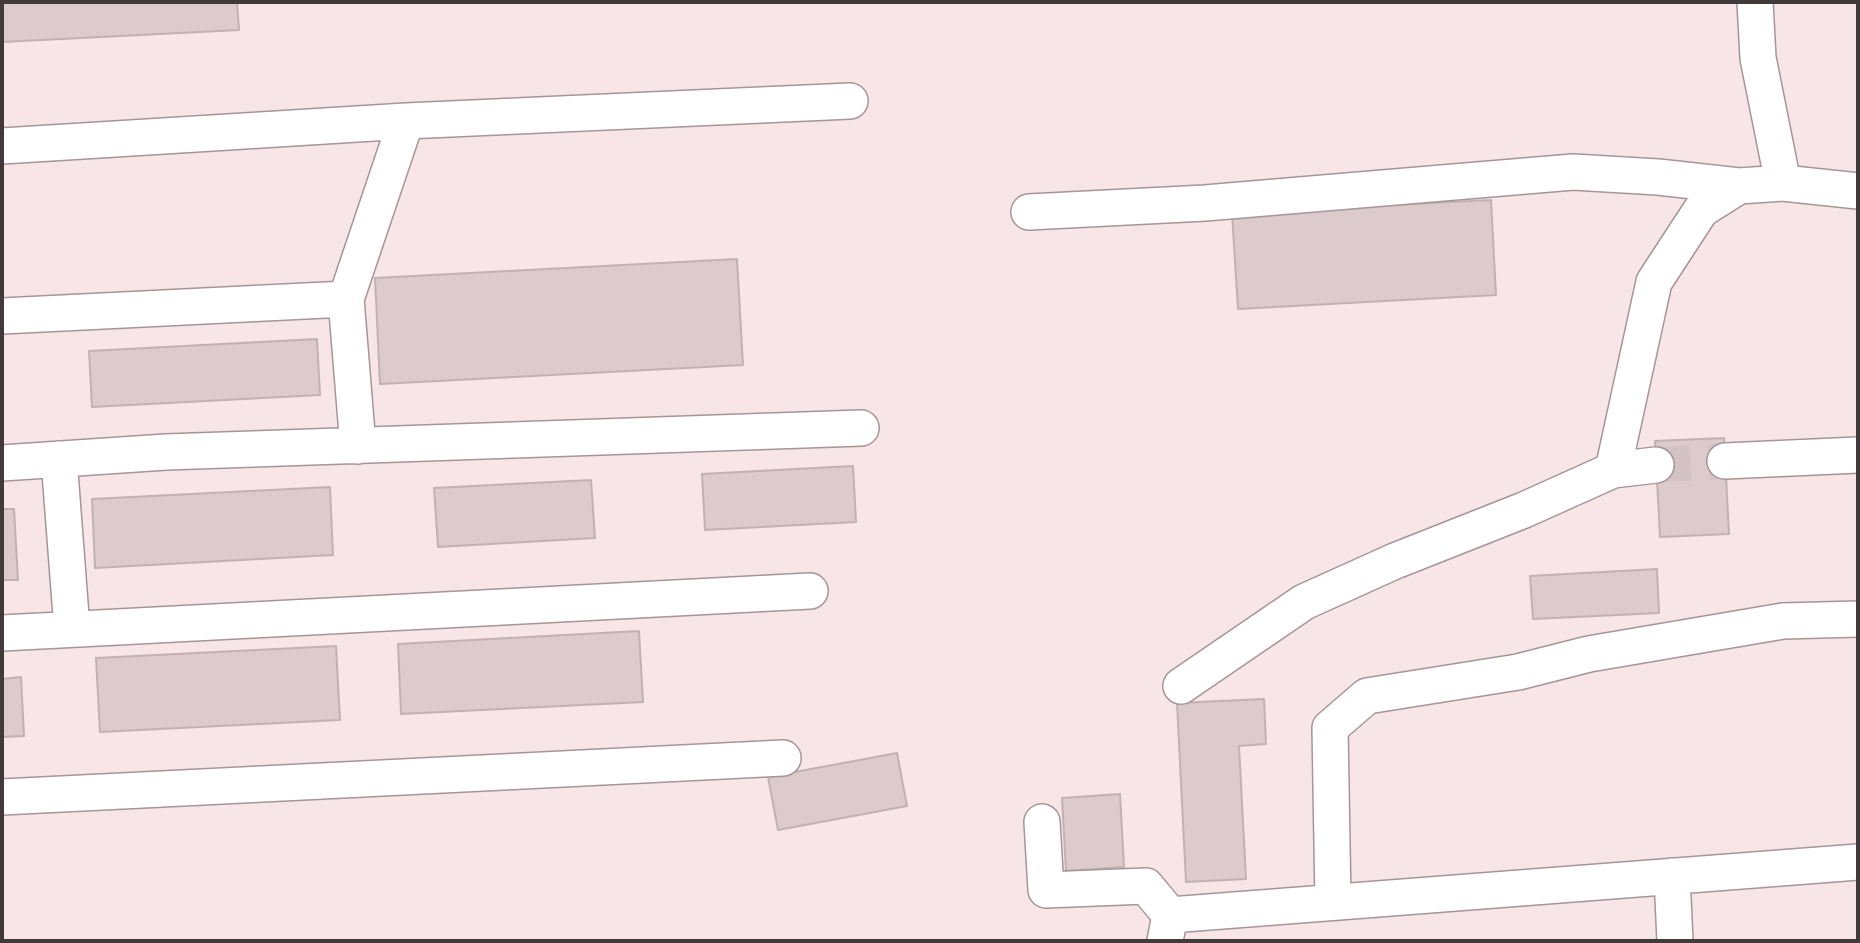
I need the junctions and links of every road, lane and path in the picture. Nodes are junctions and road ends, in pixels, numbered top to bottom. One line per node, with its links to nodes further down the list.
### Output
1 (1749, 8): 5 (street)
2 (850, 100): 3 (street)
3 (406, 121): 4 (street); 9 (street)
4 (2, 146)
5 (1783, 183): 6 (street); 7 (street)
6 (1739, 186): 8 (street); 18 (street)
7 (1858, 191)
8 (1029, 212)
9 (346, 299): 10 (street); 12 (street)
10 (2, 316)
11 (862, 428): 12 (street)
12 (358, 446): 14 (street)
13 (1858, 455): 15 (street)
14 (59, 459): 16 (street); 21 (street)
15 (1725, 461)
16 (2, 463)
17 (1656, 465): 18 (street)
18 (1613, 470): 23 (street)
19 (810, 591): 21 (street)
20 (1858, 619): 29 (street)
21 (72, 629): 22 (street)
22 (2, 633)
23 (1181, 686)
24 (783, 758): 25 (street)
25 (2, 797)
26 (1042, 822): 30 (street)
27 (1858, 862): 28 (street)
28 (1672, 876): 29 (street); 31 (street)
29 (1333, 902): 30 (street)
30 (1168, 928)
31 (1675, 941)

